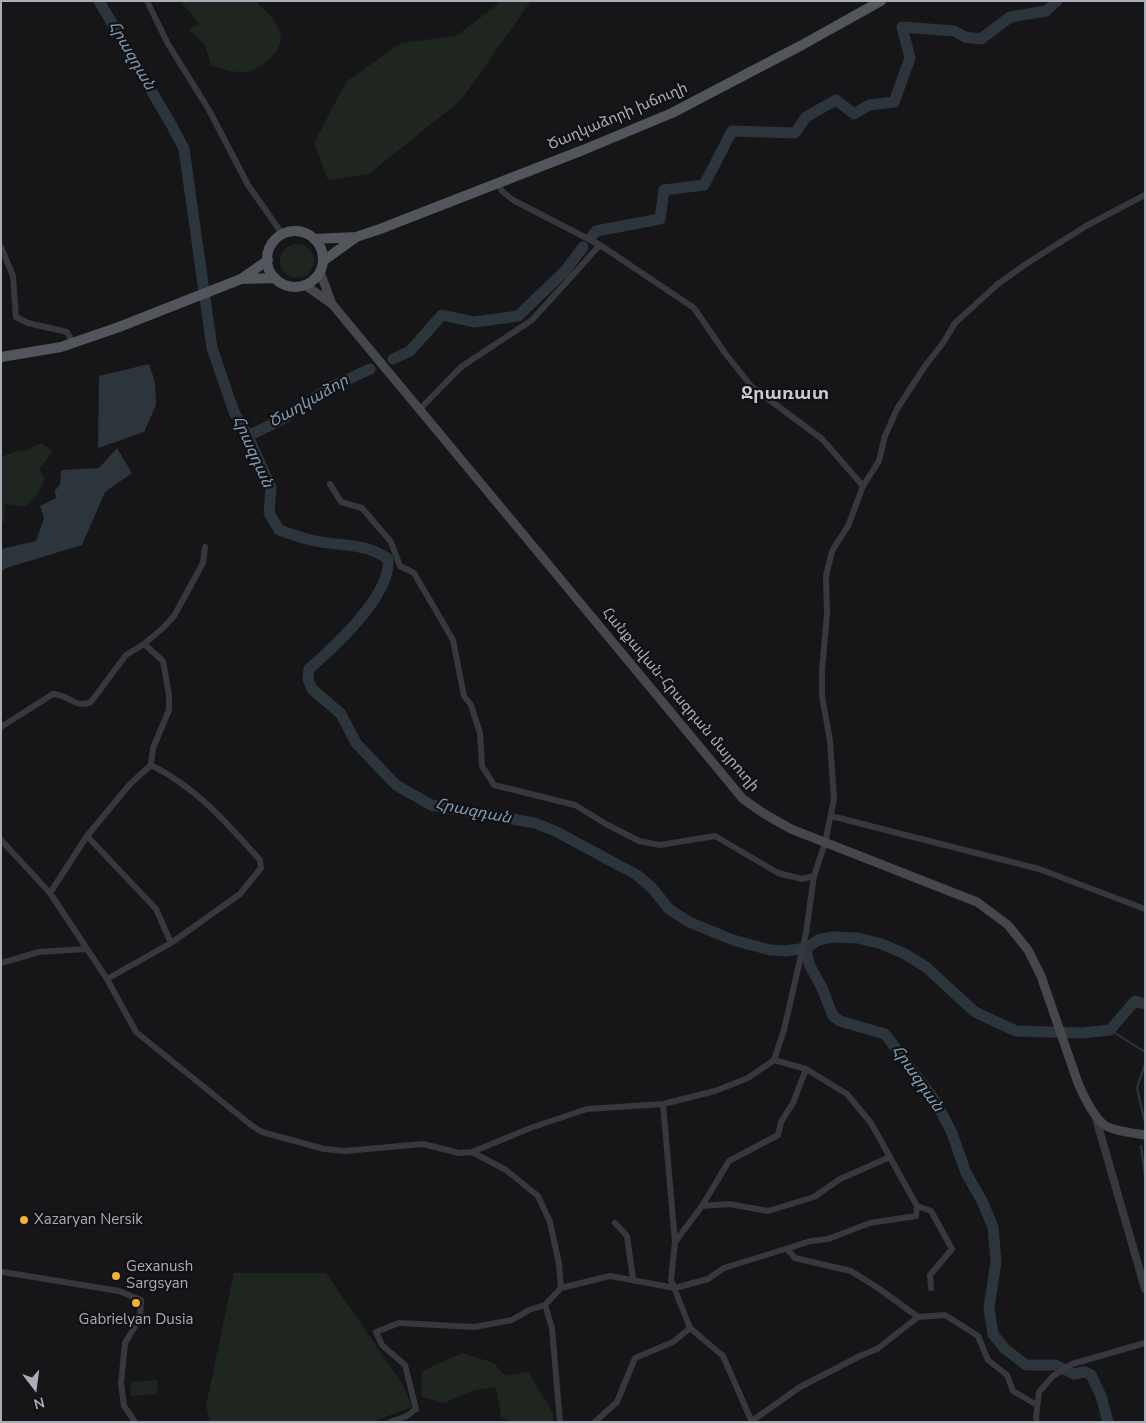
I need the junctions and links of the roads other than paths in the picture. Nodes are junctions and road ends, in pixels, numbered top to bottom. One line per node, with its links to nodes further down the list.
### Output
1 (147, 1): 5 (street)
2 (881, 1): 3 (main road, Ծաղկաձորի խճուղի)
3 (497, 183): 6 (main road, Ծաղկաձորի խճուղի); 8 (street)
4 (1145, 195): 21 (street)
5 (283, 235): 7 (main road); 10 (main road)
6 (356, 237): 7 (main road, Ծաղկաձորի խճուղի); 11 (main road, Ծաղկաձորի խճուղի)
7 (314, 239): 11 (main road)
8 (600, 245): 19 (street); 21 (street)
9 (1, 247): 17 (street)
10 (268, 260): 13 (main road); 14 (main road)
11 (323, 261): 12 (main road)
12 (320, 272): 15 (main road); 16 (main road, Հանքավան-Հրազդան մայրուղի)
13 (275, 278): 14 (main road); 15 (main road)
14 (241, 279): 17 (main road)
15 (305, 285): 16 (main road, Հանքավան-Հրազդան մայրուղի)
16 (332, 304): 19 (main road, Հանքավան-Հրազդան մայրուղի)
17 (73, 343): 18 (main road)
18 (1, 357)
19 (420, 409): 29 (main road, Հանքավան-Հրազդան մայրուղի)
20 (330, 484): 30 (street)
21 (862, 486): 26 (street)
22 (205, 547): 23 (street)
23 (144, 644): 24 (street); 25 (street)
24 (1, 727)
25 (152, 765): 27 (street); 33 (street)
26 (831, 816): 29 (street); 32 (street)
27 (87, 836): 31 (street); 33 (street)
28 (1, 840): 31 (street)
29 (825, 843): 30 (street); 40 (main road, Հանքավան-Հրազդան մայրուղի)
30 (814, 876): 37 (street)
31 (50, 893): 34 (street)
32 (1145, 909)
33 (171, 943): 36 (street)
34 (87, 949): 35 (street); 36 (street)
35 (1, 963)
36 (107, 979): 42 (street)
37 (774, 1060): 38 (street); 39 (street)
38 (806, 1069): 43 (street); 44 (street)
39 (663, 1104): 42 (street); 47 (street)
40 (1094, 1111): 41 (main road, Հանքավան-Հրազդան մայրուղի); 54 (street)
41 (1145, 1135)
42 (472, 1152): 51 (street)
43 (890, 1157): 44 (street); 45 (street)
44 (702, 1206): 47 (street)
45 (917, 1206): 48 (street); 53 (street)
46 (615, 1223): 50 (street)
47 (675, 1242): 52 (street)
48 (786, 1249): 52 (street); 56 (street)
49 (4, 1272): 63 (street)
50 (633, 1280): 51 (street); 52 (street)
51 (561, 1288): 55 (street)
52 (675, 1288): 57 (street)
53 (931, 1288)
54 (1145, 1288)
55 (545, 1305): 64 (street); 65 (street)
56 (918, 1317): 59 (street); 61 (street)
57 (690, 1328): 60 (street); 61 (street)
58 (1145, 1343): 59 (street)
59 (1037, 1405): 62 (street)
60 (600, 1420)
61 (752, 1421)
62 (1035, 1421)
63 (135, 1422)
64 (390, 1422)
65 (560, 1422)

